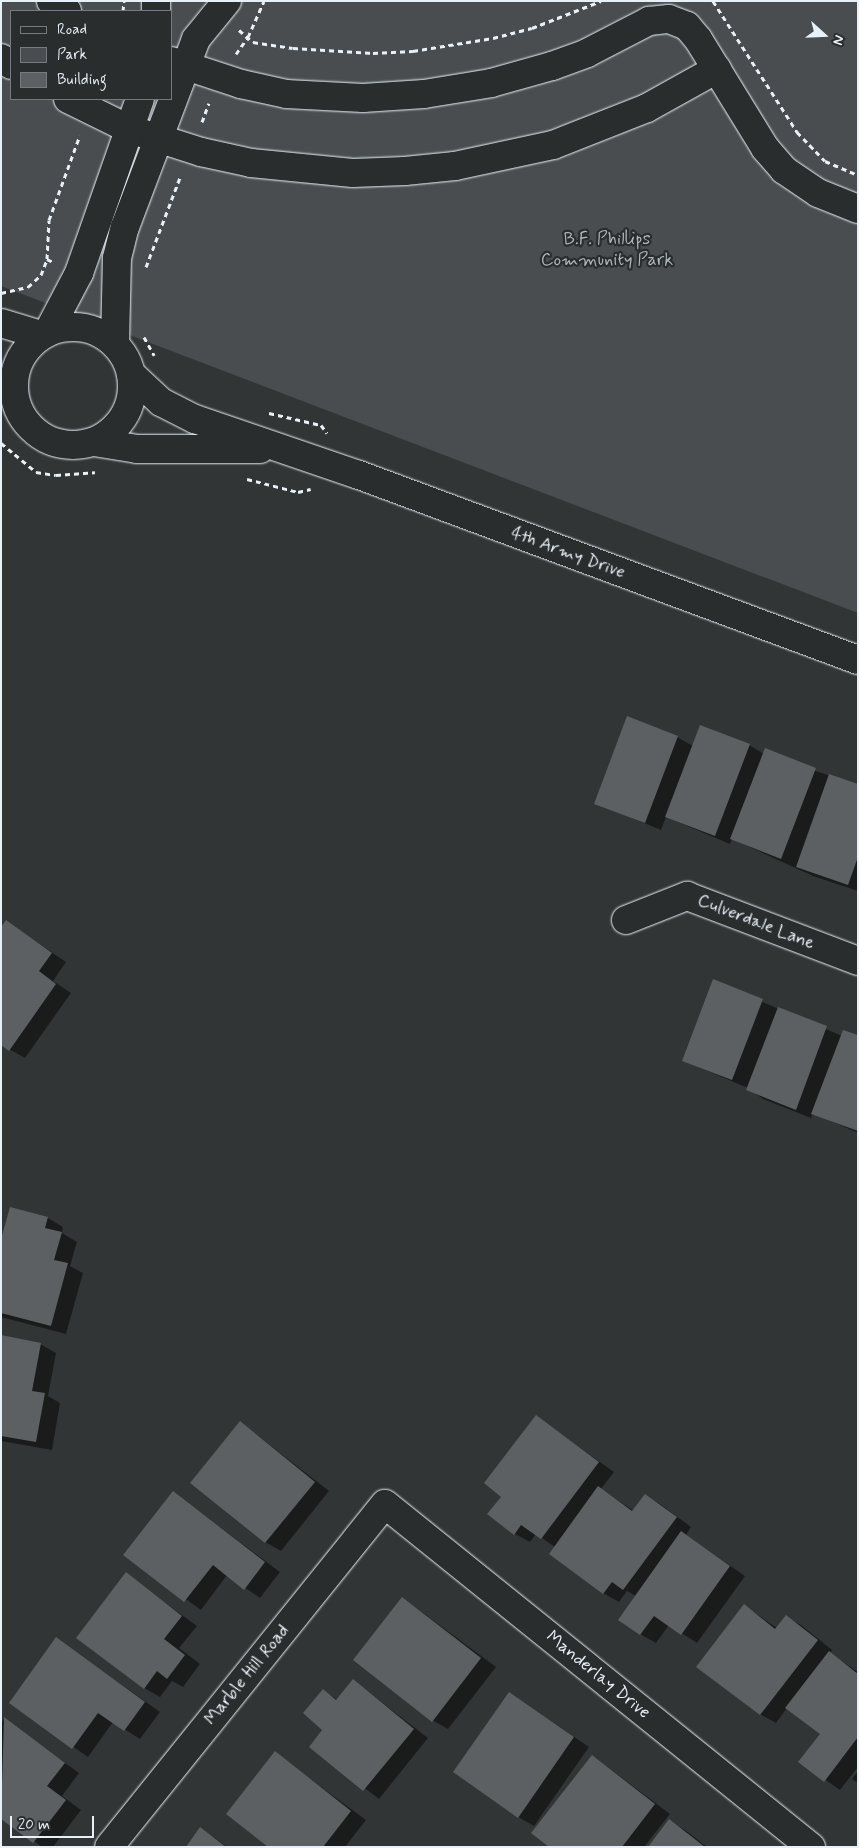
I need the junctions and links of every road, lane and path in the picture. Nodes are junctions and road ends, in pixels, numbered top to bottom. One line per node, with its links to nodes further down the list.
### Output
1 (51, 1): 6 (street)
2 (264, 1): 7 (path)
3 (601, 1): 7 (path)
4 (713, 1): 16 (path)
5 (223, 7): 7 (path); 8 (street)
6 (65, 10)
7 (248, 37)
8 (178, 64): 9 (street); 10 (street)
9 (717, 69): 15 (street); 17 (street)
10 (172, 86)
11 (140, 100): 14 (street)
12 (168, 100): 15 (street)
13 (78, 105): 14 (street); 18 (path)
14 (129, 129): 15 (street); 19 (street)
15 (158, 138): 24 (street)
16 (858, 175)
17 (858, 208)
18 (47, 259): 19 (path); 20 (path)
19 (78, 274): 22 (street)
20 (1, 293)
21 (1, 324): 22 (street, 4th Army Drive)
22 (45, 334): 24 (street, 4th Army Drive); 27 (street, 4th Army Drive)
23 (143, 334): 25 (path)
24 (115, 344): 26 (street, 4th Army Drive)
25 (157, 361)
26 (131, 374): 30 (street, 4th Army Drive); 31 (street, 4th Army Drive)
27 (7, 386): 30 (street, 4th Army Drive)
28 (259, 410): 29 (path)
29 (321, 425)
30 (94, 442): 31 (street, 4th Army Drive)
31 (277, 449): 32 (street, 4th Army Drive)
32 (858, 660)
33 (626, 920): 34 (street, Culverdale Lane)
34 (858, 961)
35 (385, 1504): 36 (street, Marble Hill Road); 37 (street, Manderlay Drive)
36 (109, 1847)
37 (811, 1847)

